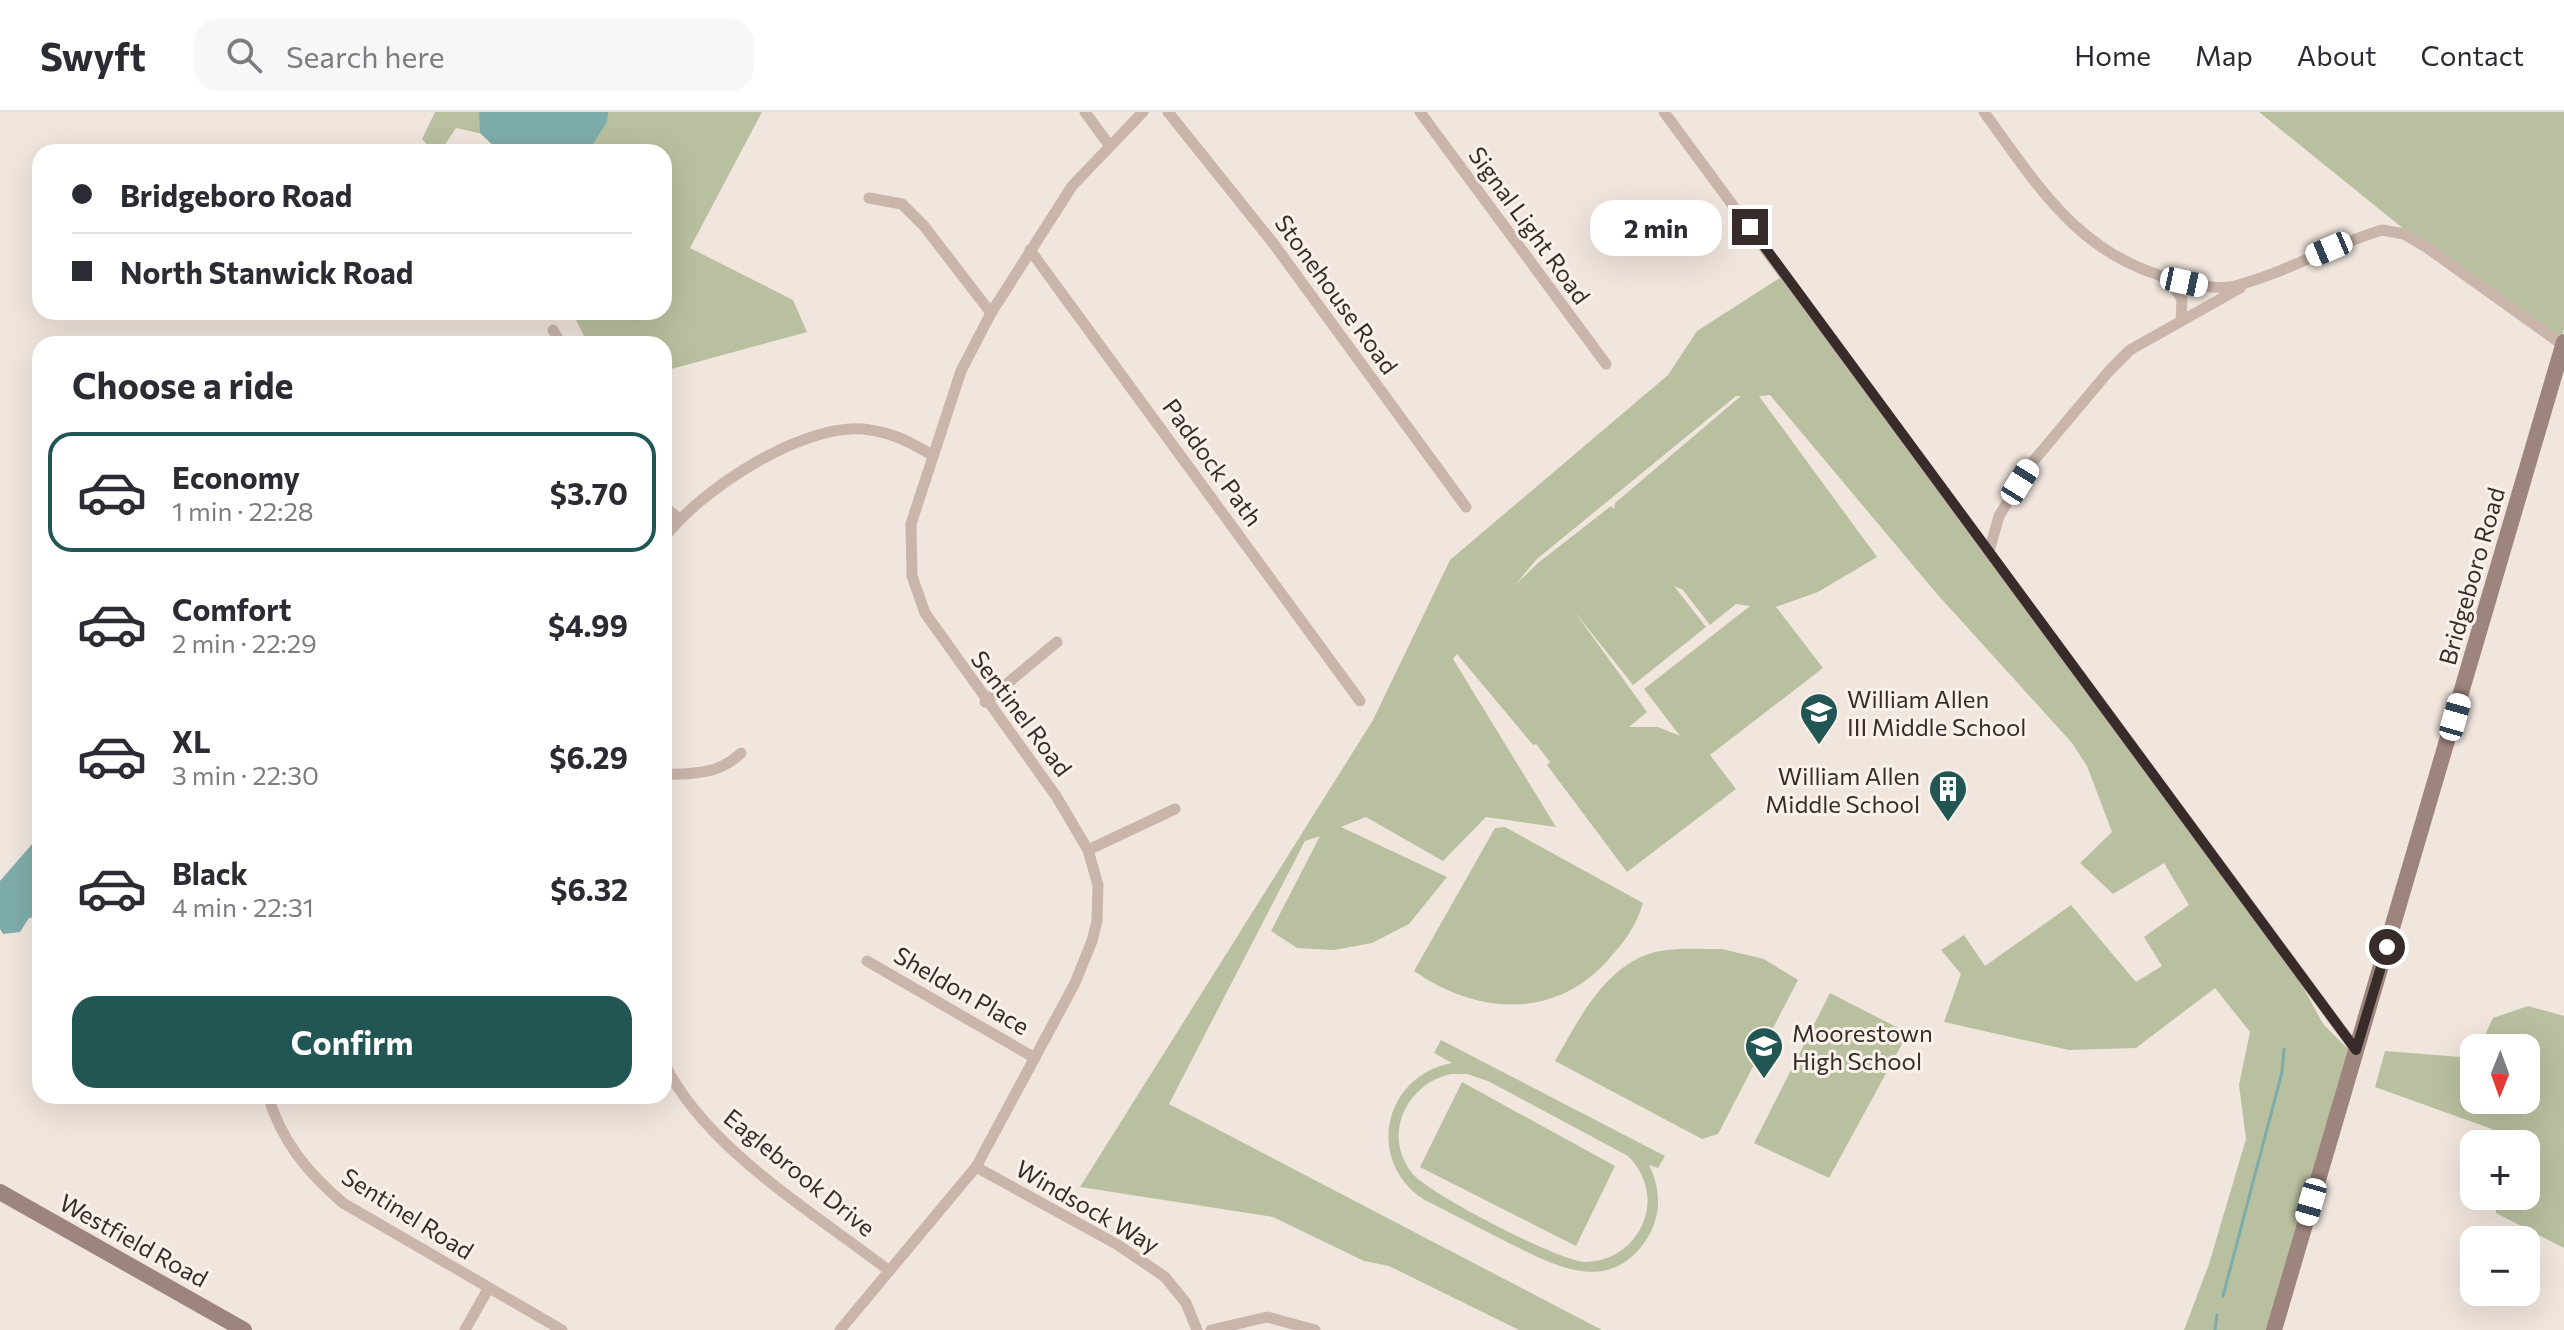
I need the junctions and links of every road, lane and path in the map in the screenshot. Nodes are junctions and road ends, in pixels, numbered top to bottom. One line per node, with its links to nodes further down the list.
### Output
1 (1085, 112): 7 (street)
2 (1143, 112): 7 (street, Sentinel Road)
3 (1168, 112): 19 (street, Stonehouse Road)
4 (1420, 112): 17 (street, Signal Light Road)
5 (1664, 112): 23 (street)
6 (1984, 112): 10 (street)
7 (1109, 145): 9 (street, Sentinel Road)
8 (869, 198): 12 (street)
9 (1030, 250): 12 (street, Sentinel Road); 25 (street, Paddock Path)
10 (2167, 278): 11 (street); 13 (street)
11 (2255, 280): 13 (street); 16 (street)
12 (991, 313): 18 (street, Sentinel Road)
13 (2181, 321): 23 (street)
14 (553, 330): 15 (street)
15 (556, 336)
16 (2564, 343): 32 (main road, Bridgeboro Road)
17 (1606, 364)
18 (932, 455): 21 (street); 26 (street, Sentinel Road)
19 (1466, 507)
20 (672, 513): 21 (street)
21 (678, 518): 22 (street)
22 (672, 527)
23 (1988, 555): 32 (street)
24 (1057, 642): 26 (street)
25 (1360, 701)
26 (985, 702): 30 (street, Sentinel Road)
27 (741, 753): 28 (street)
28 (672, 775)
29 (1175, 809): 30 (street)
30 (1088, 850): 33 (street, Sentinel Road)
31 (867, 961): 33 (street, Sheldon Place)
32 (2356, 1050): 47 (main road, Bridgeboro Road)
33 (1035, 1058): 36 (street, Sentinel Road)
34 (672, 1075): 38 (street, Eaglebrook Drive)
35 (270, 1104): 39 (street, Sentinel Road)
36 (976, 1167): 38 (street, Sentinel Road); 44 (street, Windsock Way)
37 (0, 1192): 40 (main road, Westfield Road)
38 (888, 1270): 43 (street, Sentinel Road)
39 (488, 1289): 41 (street); 42 (street, Sentinel Road)
40 (244, 1330)
41 (465, 1330)
42 (562, 1330)
43 (840, 1330)
44 (1197, 1330)
45 (1211, 1330): 46 (street)
46 (1315, 1330)
47 (2274, 1330)

